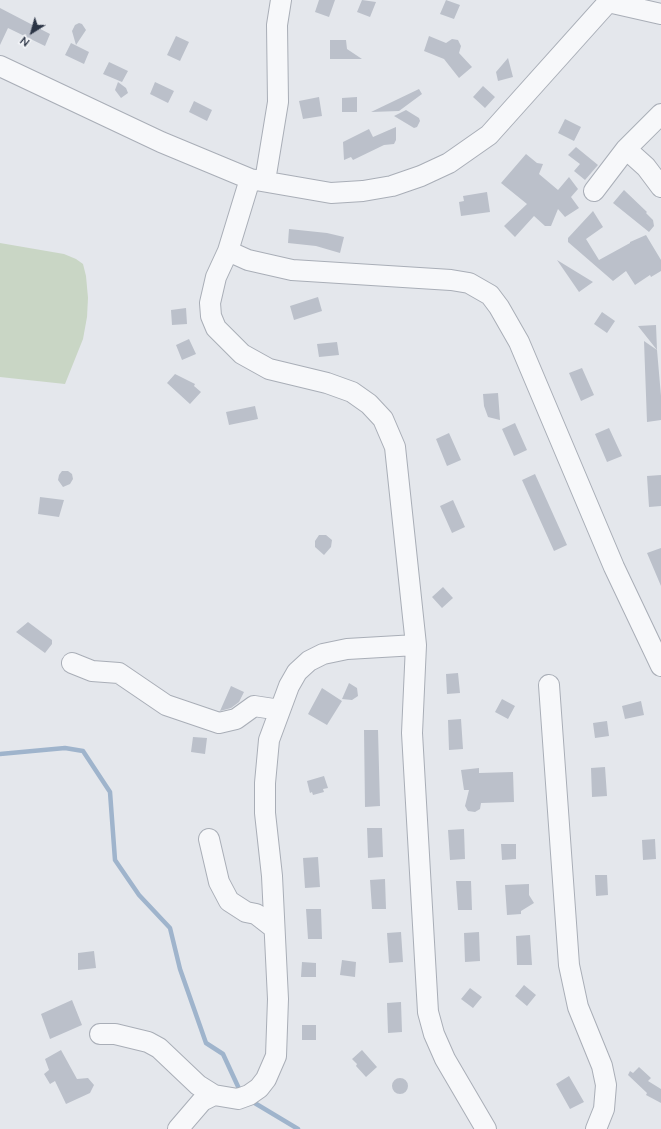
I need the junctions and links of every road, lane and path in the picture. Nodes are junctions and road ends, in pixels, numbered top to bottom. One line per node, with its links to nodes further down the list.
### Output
1 (281, 0): 7 (street)
2 (609, 1): 3 (street); 7 (street)
3 (661, 14)
4 (0, 66): 7 (street)
5 (661, 114): 6 (street)
6 (626, 149): 8 (street); 9 (street)
7 (257, 180): 10 (street)
8 (661, 187)
9 (594, 191)
10 (228, 251): 11 (street); 13 (street)
11 (416, 645): 15 (street); 21 (street)
12 (72, 663): 15 (street)
13 (661, 666)
14 (550, 684): 22 (street)
15 (280, 710): 17 (street)
16 (209, 839): 17 (street)
17 (274, 928): 19 (street)
18 (100, 1034): 19 (street)
19 (214, 1095): 20 (street)
20 (178, 1129)
21 (486, 1129)
22 (596, 1129)

